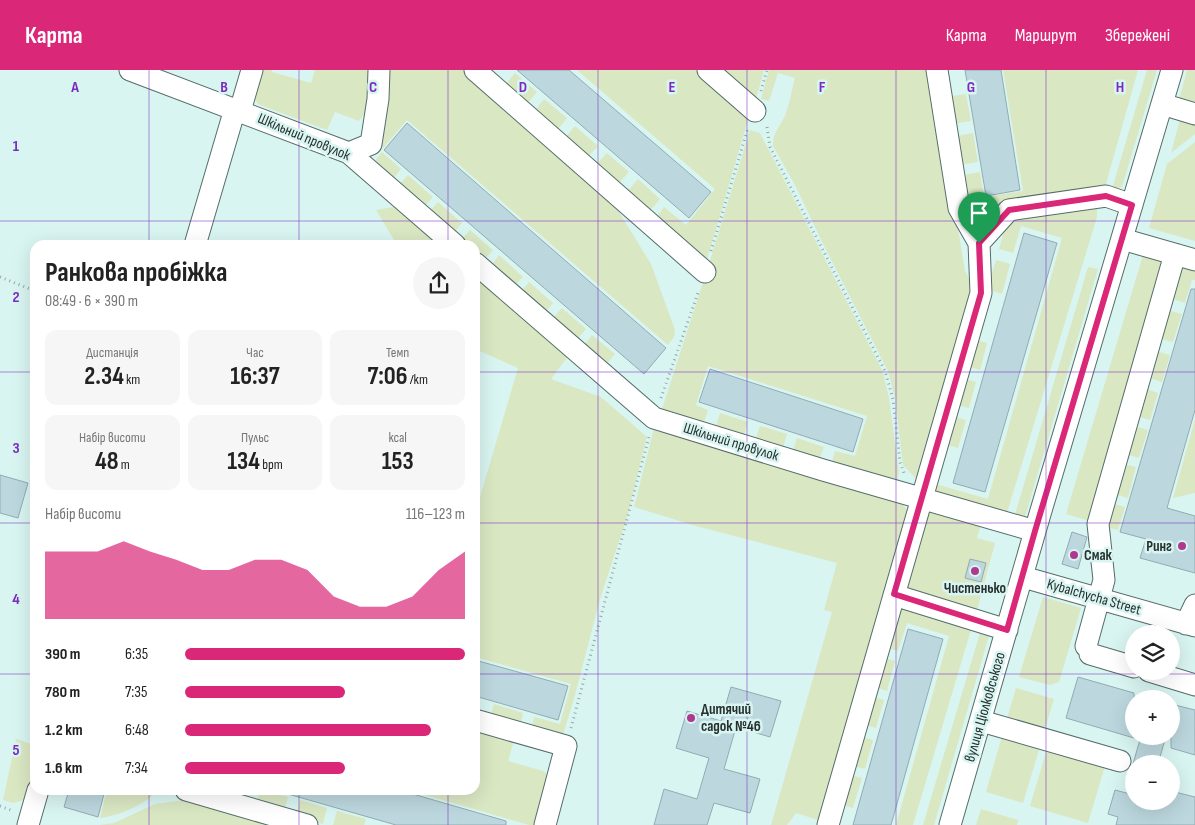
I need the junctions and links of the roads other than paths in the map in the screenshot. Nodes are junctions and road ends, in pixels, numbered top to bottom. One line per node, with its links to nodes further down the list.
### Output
1 (130, 70): 9 (street, Шкільний провулок)
2 (252, 70): 9 (street)
3 (379, 70): 12 (street)
4 (475, 70): 20 (street)
5 (708, 70): 10 (street)
6 (937, 70): 17 (street)
7 (1172, 70): 8 (street, вулиця Ціолковського)
8 (1162, 104): 11 (street); 13 (street, вулиця Ціолковського)
9 (238, 110): 12 (street, Шкільний провулок); 15 (street)
10 (755, 111)
11 (1195, 114)
12 (349, 153): 16 (street, Шкільний провулок)
13 (1132, 205): 14 (street, вулиця Ціолковського); 17 (street)
14 (1122, 239): 18 (street); 22 (street, вулиця Ціолковського)
15 (197, 240)
16 (449, 240)
17 (979, 243): 21 (street)
18 (1185, 257): 25 (street)
19 (480, 267): 21 (street, Шкільний провулок)
20 (705, 272)
21 (922, 499): 22 (street, Шкільний провулок); 24 (street)
22 (1035, 531): 23 (street, вулиця Ціолковського)
23 (1022, 577): 25 (street, Kybalchycha Street); 27 (street, вулиця Ціолковського)
24 (894, 594): 27 (street); 39 (street)
25 (1099, 598): 26 (street, Kybalchycha Street); 28 (street)
26 (1192, 618)
27 (1007, 630): 32 (street, вулиця Ціолковського)
28 (1125, 664)
29 (1180, 680): 30 (street)
30 (1195, 684)
31 (480, 721): 38 (street)
32 (981, 721): 33 (street); 40 (street, вулиця Ціолковського)
33 (1120, 761)
34 (37, 795): 36 (street)
35 (203, 795): 37 (street)
36 (28, 825)
37 (307, 825)
38 (545, 825)
39 (828, 825)
40 (950, 825)

